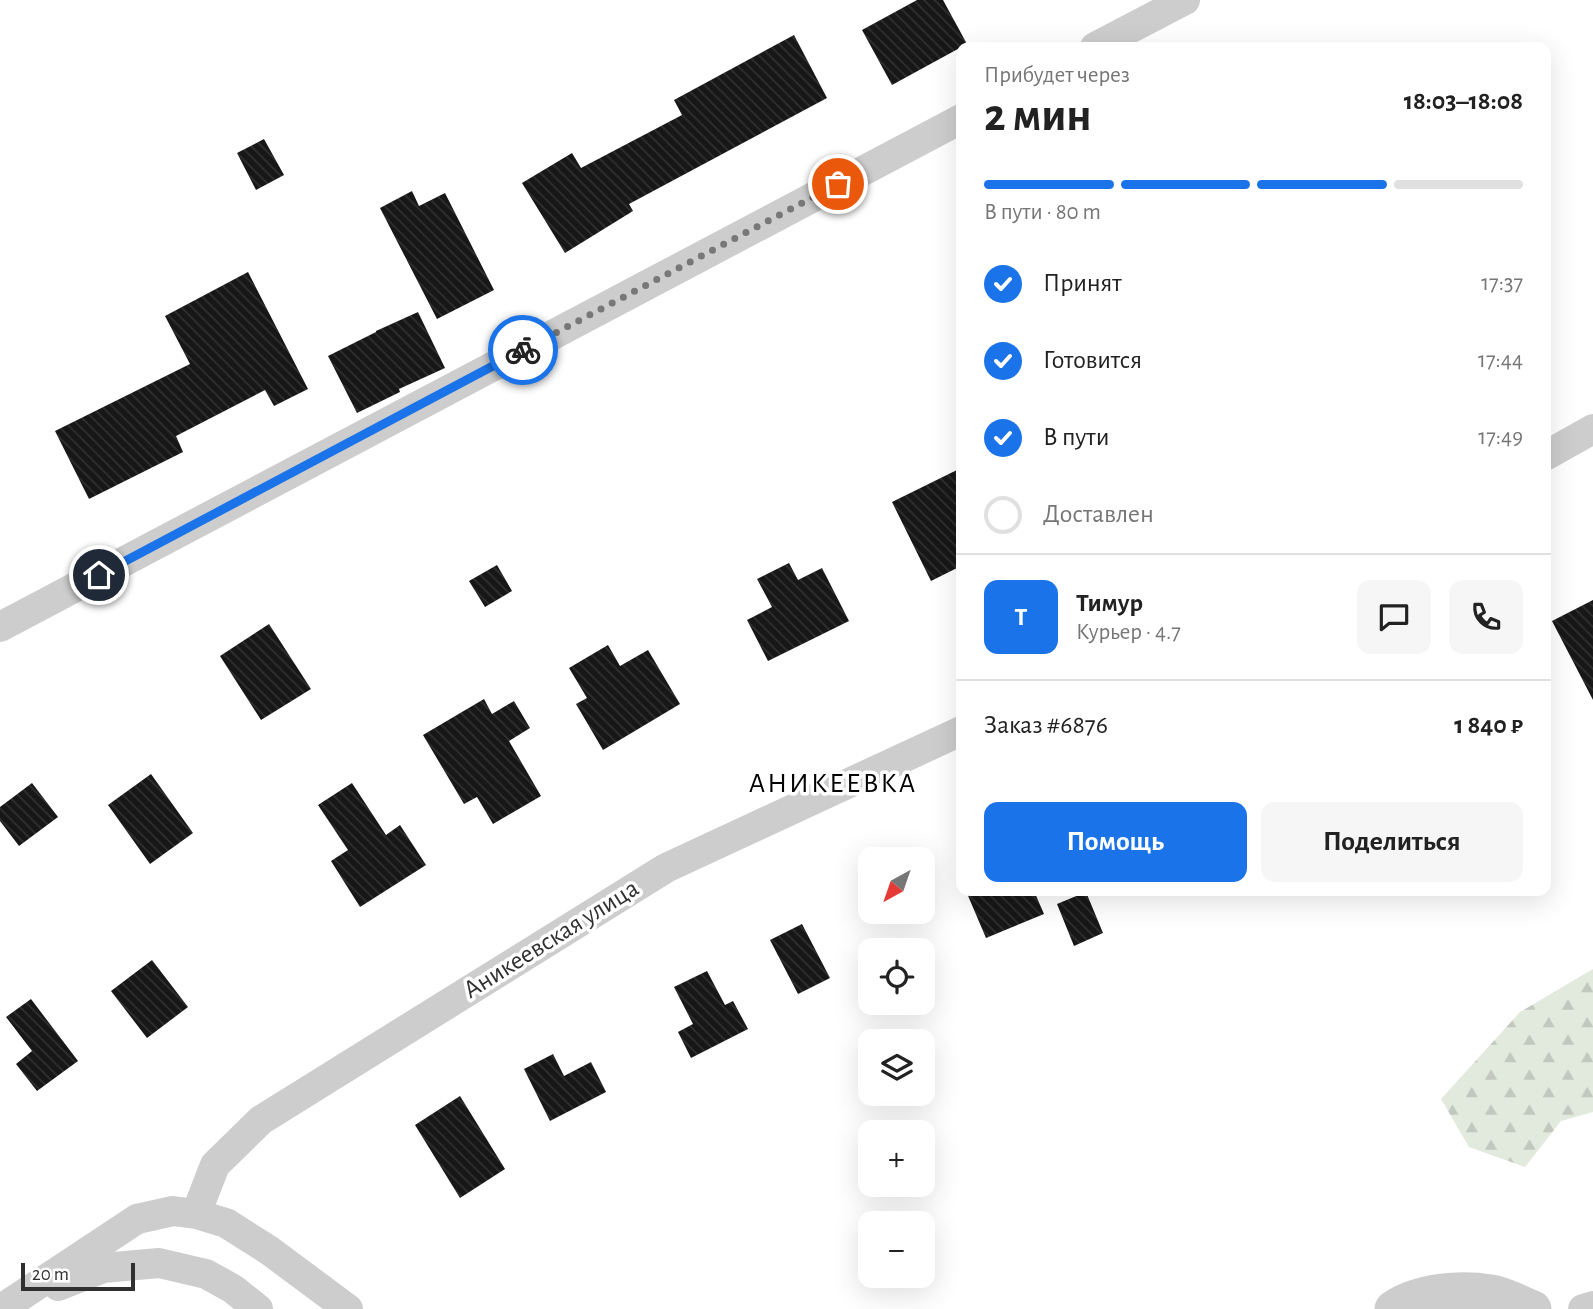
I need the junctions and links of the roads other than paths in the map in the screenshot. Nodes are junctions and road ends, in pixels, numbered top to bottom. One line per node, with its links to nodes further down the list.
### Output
1 (1185, 0): 2 (street)
2 (1105, 42)
3 (956, 121): 6 (street)
4 (1593, 429): 5 (street)
5 (1551, 453)
6 (0, 627)
7 (956, 733): 8 (street, Аникеевская улица)
8 (195, 1214): 10 (street); 12 (street)
9 (1593, 1306): 15 (street)
10 (2, 1309): 11 (street)
11 (258, 1309)
12 (348, 1309)
13 (1393, 1309): 14 (street)
14 (1533, 1309)
15 (1583, 1309)

